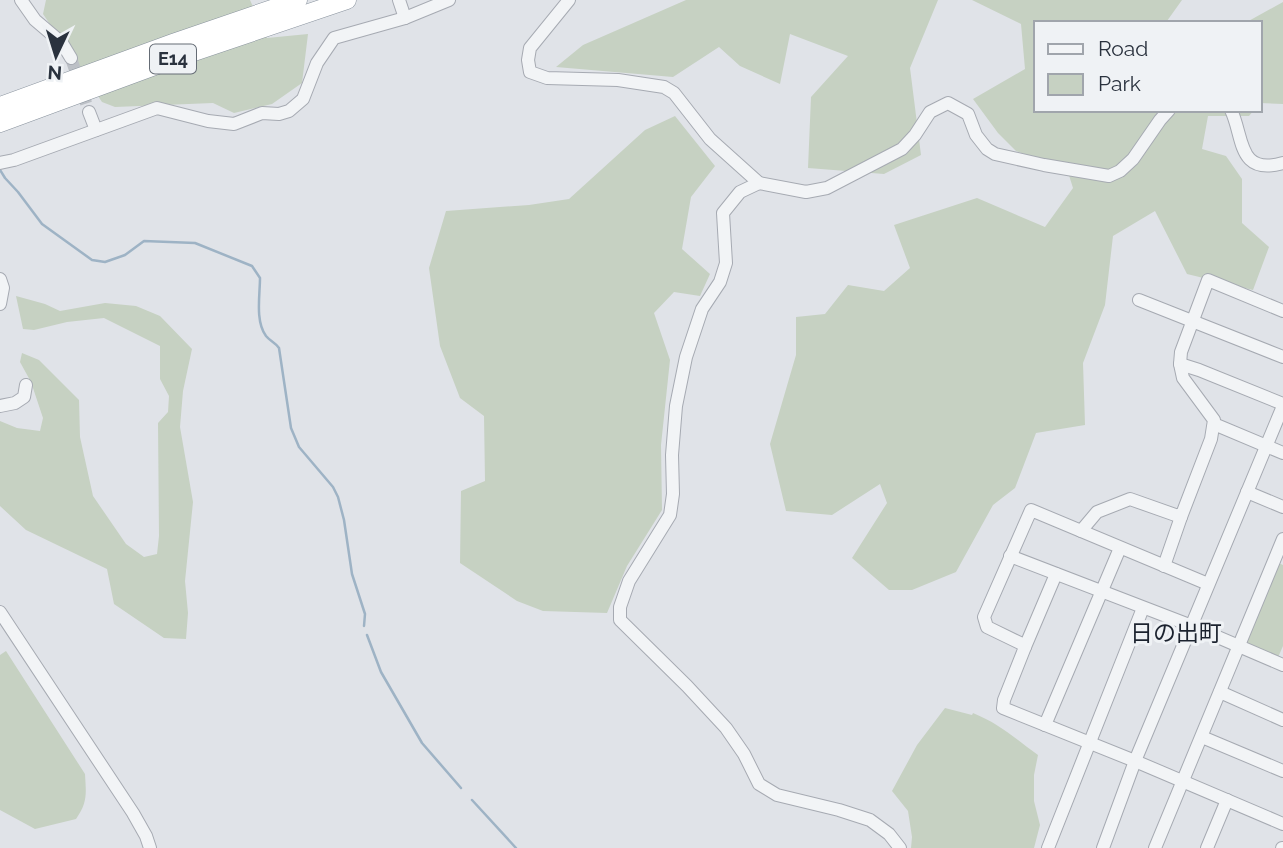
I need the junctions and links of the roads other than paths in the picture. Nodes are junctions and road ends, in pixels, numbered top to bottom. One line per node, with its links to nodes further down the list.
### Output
1 (21, 0): 8 (street)
2 (298, 0): 9 (highway, E14)
3 (347, 0): 13 (highway, E14)
4 (399, 0): 7 (street)
5 (449, 0): 7 (street)
6 (569, 0): 17 (street)
7 (405, 18): 14 (street)
8 (71, 58)
9 (0, 106)
10 (89, 112): 14 (street)
11 (1167, 112): 17 (street)
12 (1232, 112): 16 (street)
13 (0, 123)
14 (96, 130): 15 (street)
15 (0, 163)
16 (1283, 163)
17 (758, 183): 60 (street)
18 (0, 279): 20 (street)
19 (1139, 300): 22 (street)
20 (0, 304)
21 (1283, 312): 22 (street)
22 (1192, 320): 23 (street); 24 (street)
23 (1283, 357)
24 (1180, 364): 26 (street); 28 (street)
25 (26, 386): 27 (street)
26 (1283, 405): 29 (street)
27 (0, 406)
28 (1214, 424): 29 (street); 33 (street)
29 (1266, 446): 30 (street); 31 (street)
30 (1283, 453)
31 (1247, 492): 32 (street); 41 (street)
32 (1283, 507)
33 (1181, 517): 34 (street); 39 (street)
34 (1081, 531): 36 (street); 37 (street)
35 (1283, 539): 38 (street)
36 (1121, 548): 39 (street); 42 (street)
37 (1010, 556): 40 (street); 47 (street)
38 (1278, 563): 46 (street)
39 (1164, 566): 41 (street)
40 (1056, 574): 42 (street); 47 (street)
41 (1208, 584): 45 (street)
42 (1101, 592): 43 (street); 51 (street)
43 (1143, 608): 45 (street); 53 (street)
44 (0, 612): 59 (street)
45 (1192, 626): 46 (street); 54 (street)
46 (1239, 646): 48 (street); 49 (street)
47 (1025, 647): 51 (street)
48 (1283, 664)
49 (1220, 692): 50 (street); 52 (street)
50 (1283, 719)
51 (1045, 724): 53 (street)
52 (1202, 737): 55 (street); 56 (street)
53 (1089, 742): 54 (street); 61 (street)
54 (1135, 761): 56 (street); 62 (street)
55 (1283, 771)
56 (1184, 781): 57 (street); 63 (street)
57 (1227, 800): 58 (street); 64 (street)
58 (1283, 824)
59 (150, 848)
60 (900, 848)
61 (1048, 848)
62 (1102, 848)
63 (1155, 848)
64 (1207, 848)

